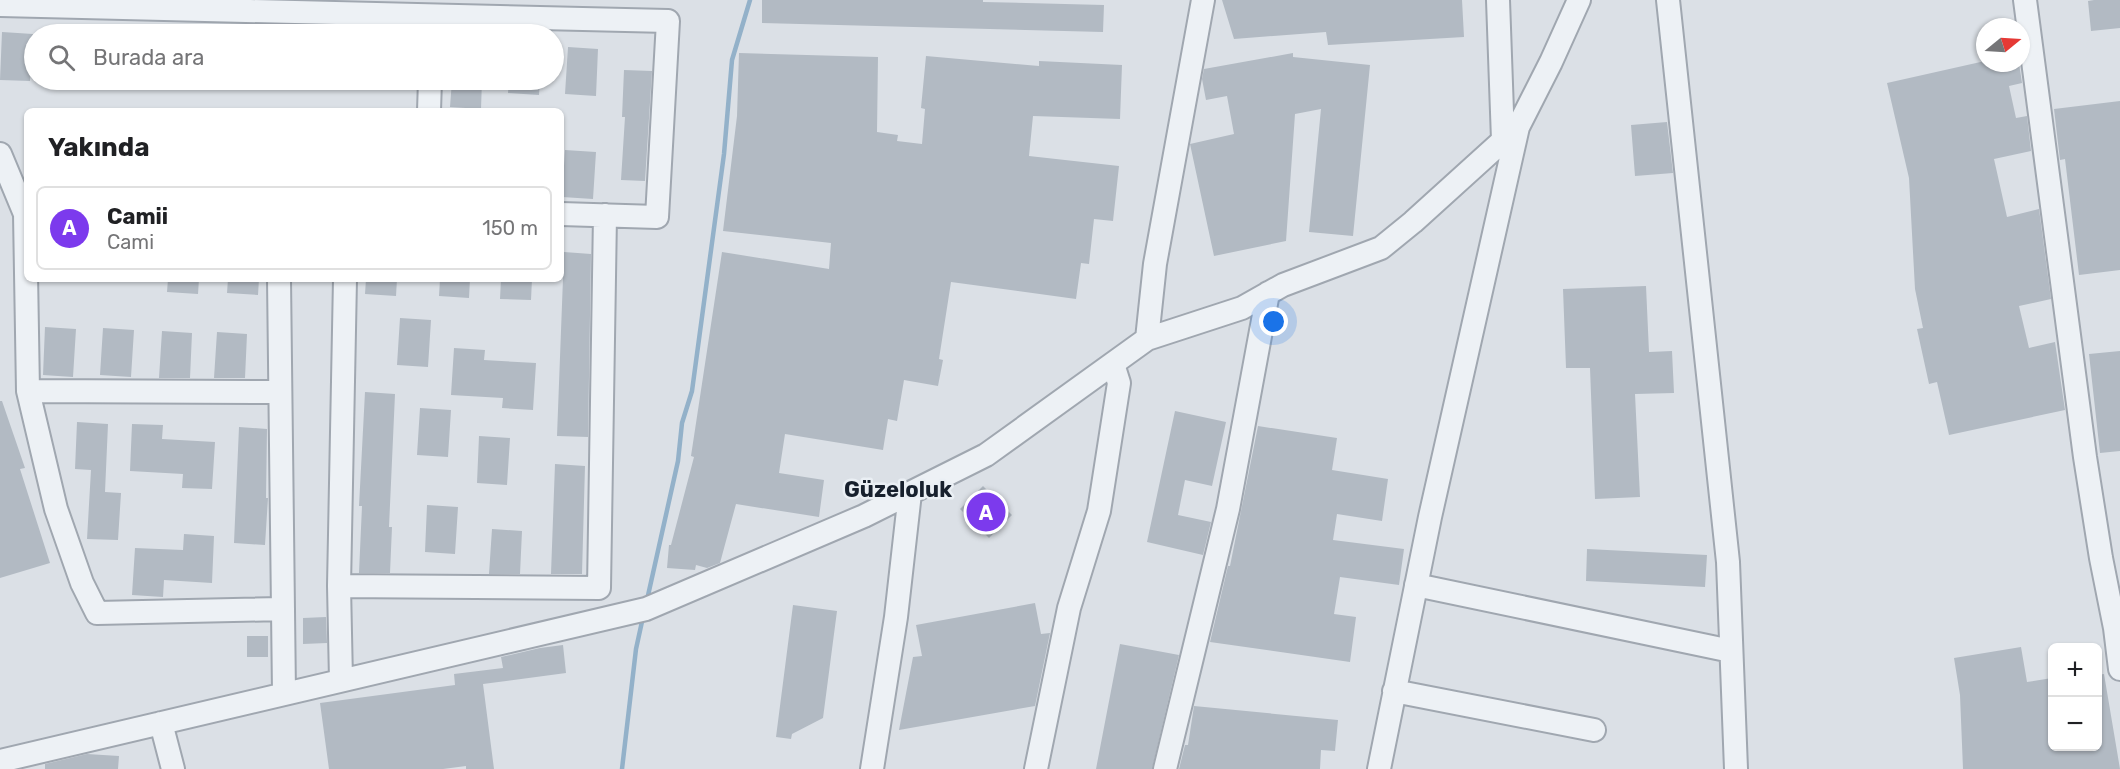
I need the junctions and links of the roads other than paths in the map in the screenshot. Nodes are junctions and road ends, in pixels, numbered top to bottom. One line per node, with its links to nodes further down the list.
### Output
1 (1203, 0): 20 (street)
2 (1498, 0): 11 (street)
3 (1579, 0): 11 (street)
4 (1668, 0): 29 (street)
5 (2025, 0): 28 (street)
6 (127, 4): 7 (street); 8 (street)
7 (0, 5)
8 (431, 17): 15 (street)
9 (430, 90): 10 (street)
10 (429, 108)
11 (1510, 134): 19 (street); 25 (street)
12 (0, 154): 13 (street)
13 (24, 209)
14 (564, 214): 15 (street)
15 (605, 215): 26 (street)
16 (27, 282): 22 (street)
17 (279, 282): 23 (street)
18 (345, 282): 26 (street)
19 (1268, 293): 20 (street); 40 (street)
20 (1147, 339): 21 (street)
21 (1113, 364): 24 (street); 39 (street)
22 (28, 391): 23 (street); 27 (street)
23 (280, 392): 27 (street)
24 (910, 493): 31 (street); 38 (street)
25 (1416, 585): 29 (street); 32 (street)
26 (339, 586): 31 (street)
27 (283, 609): 33 (street)
28 (2117, 630): 30 (street)
29 (1731, 651): 42 (street)
30 (2120, 669)
31 (341, 680): 33 (street)
32 (1394, 692): 35 (street); 41 (street)
33 (284, 693): 34 (street)
34 (161, 723): 36 (street); 37 (street)
35 (1594, 730)
36 (0, 762)
37 (173, 769)
38 (872, 769)
39 (1036, 769)
40 (1165, 769)
41 (1379, 769)
42 (1736, 769)

